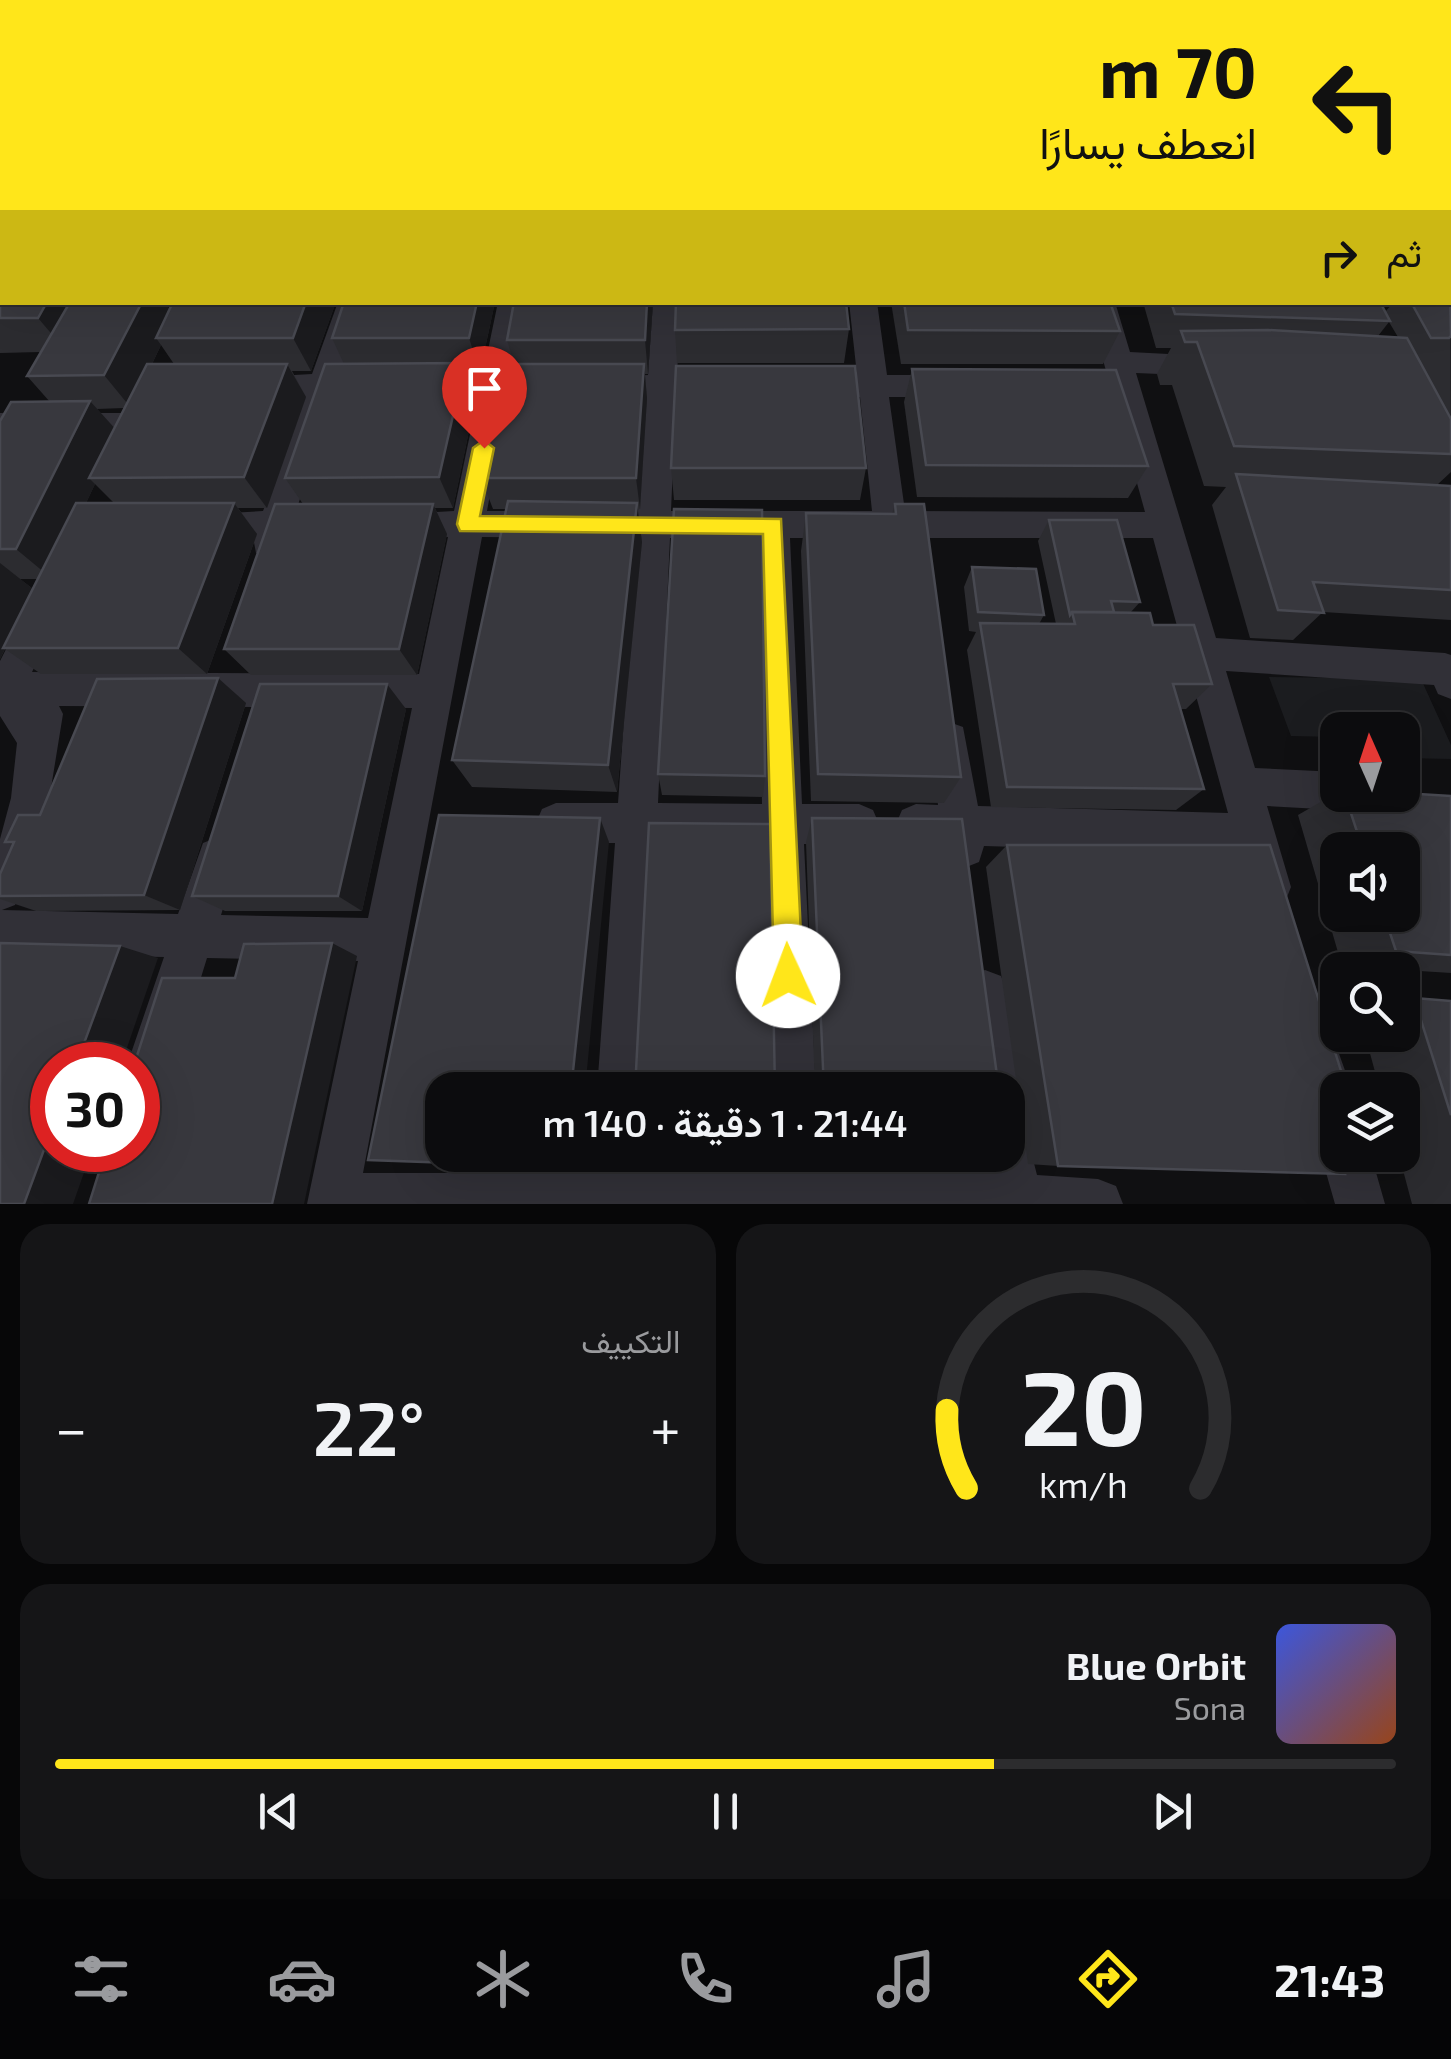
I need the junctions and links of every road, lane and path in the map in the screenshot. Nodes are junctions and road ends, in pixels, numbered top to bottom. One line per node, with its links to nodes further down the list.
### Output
1 (351, 305): 9 (street)
2 (511, 305): 10 (street)
3 (667, 305): 11 (street)
4 (863, 305): 12 (street)
5 (1102, 305): 7 (street)
6 (1235, 367): 7 (street)
7 (1113, 378): 23 (street)
8 (230, 385): 9 (street)
9 (324, 385): 10 (street); 19 (street)
10 (496, 385): 11 (street); 20 (street)
11 (662, 385): 12 (street); 21 (street)
12 (873, 386): 13 (street); 24 (street)
13 (984, 386)
14 (42, 413): 15 (street); 16 (street); 17 (street)
15 (0, 424)
16 (17, 456)
17 (120, 458)
18 (181, 524): 19 (street)
19 (275, 524): 20 (street); 25 (street)
20 (468, 524): 21 (street); 33 (street)
21 (654, 524): 22 (street); 41 (street)
22 (773, 525): 24 (street); 42 (street)
23 (1165, 526): 24 (street); 28 (street)
24 (911, 538)
25 (256, 580)
26 (56, 588): 27 (street)
27 (24, 652): 31 (street); 35 (street)
28 (1202, 653): 30 (street); 37 (street)
29 (230, 654): 32 (street)
30 (1449, 668)
31 (55, 690): 32 (street); 35 (street); 36 (street)
32 (217, 690): 33 (street)
33 (434, 691): 50 (street)
34 (942, 693): 43 (street)
35 (3, 694): 36 (street)
36 (17, 736): 46 (street)
37 (1240, 786): 38 (street); 44 (street)
38 (1320, 790)
39 (229, 823): 49 (street)
40 (522, 823): 41 (street)
41 (636, 823): 42 (street); 54 (street)
42 (784, 823): 43 (street); 55 (street)
43 (961, 824): 44 (street); 45 (street)
44 (1255, 834): 47 (street)
45 (969, 881)
46 (0, 890)
47 (1280, 924)
48 (0, 932): 49 (street)
49 (192, 936): 50 (street); 53 (street)
50 (385, 940): 62 (street)
51 (980, 957): 56 (street)
52 (1306, 1015): 57 (street)
53 (158, 1042)
54 (622, 1072)
55 (791, 1072)
56 (997, 1072)
57 (1323, 1072)
58 (1012, 1172): 63 (street)
59 (1351, 1172): 65 (street)
60 (616, 1186): 61 (street); 62 (street)
61 (796, 1186): 63 (street)
62 (332, 1201)
63 (1016, 1202): 64 (street)
64 (1098, 1204)
65 (1360, 1204)

